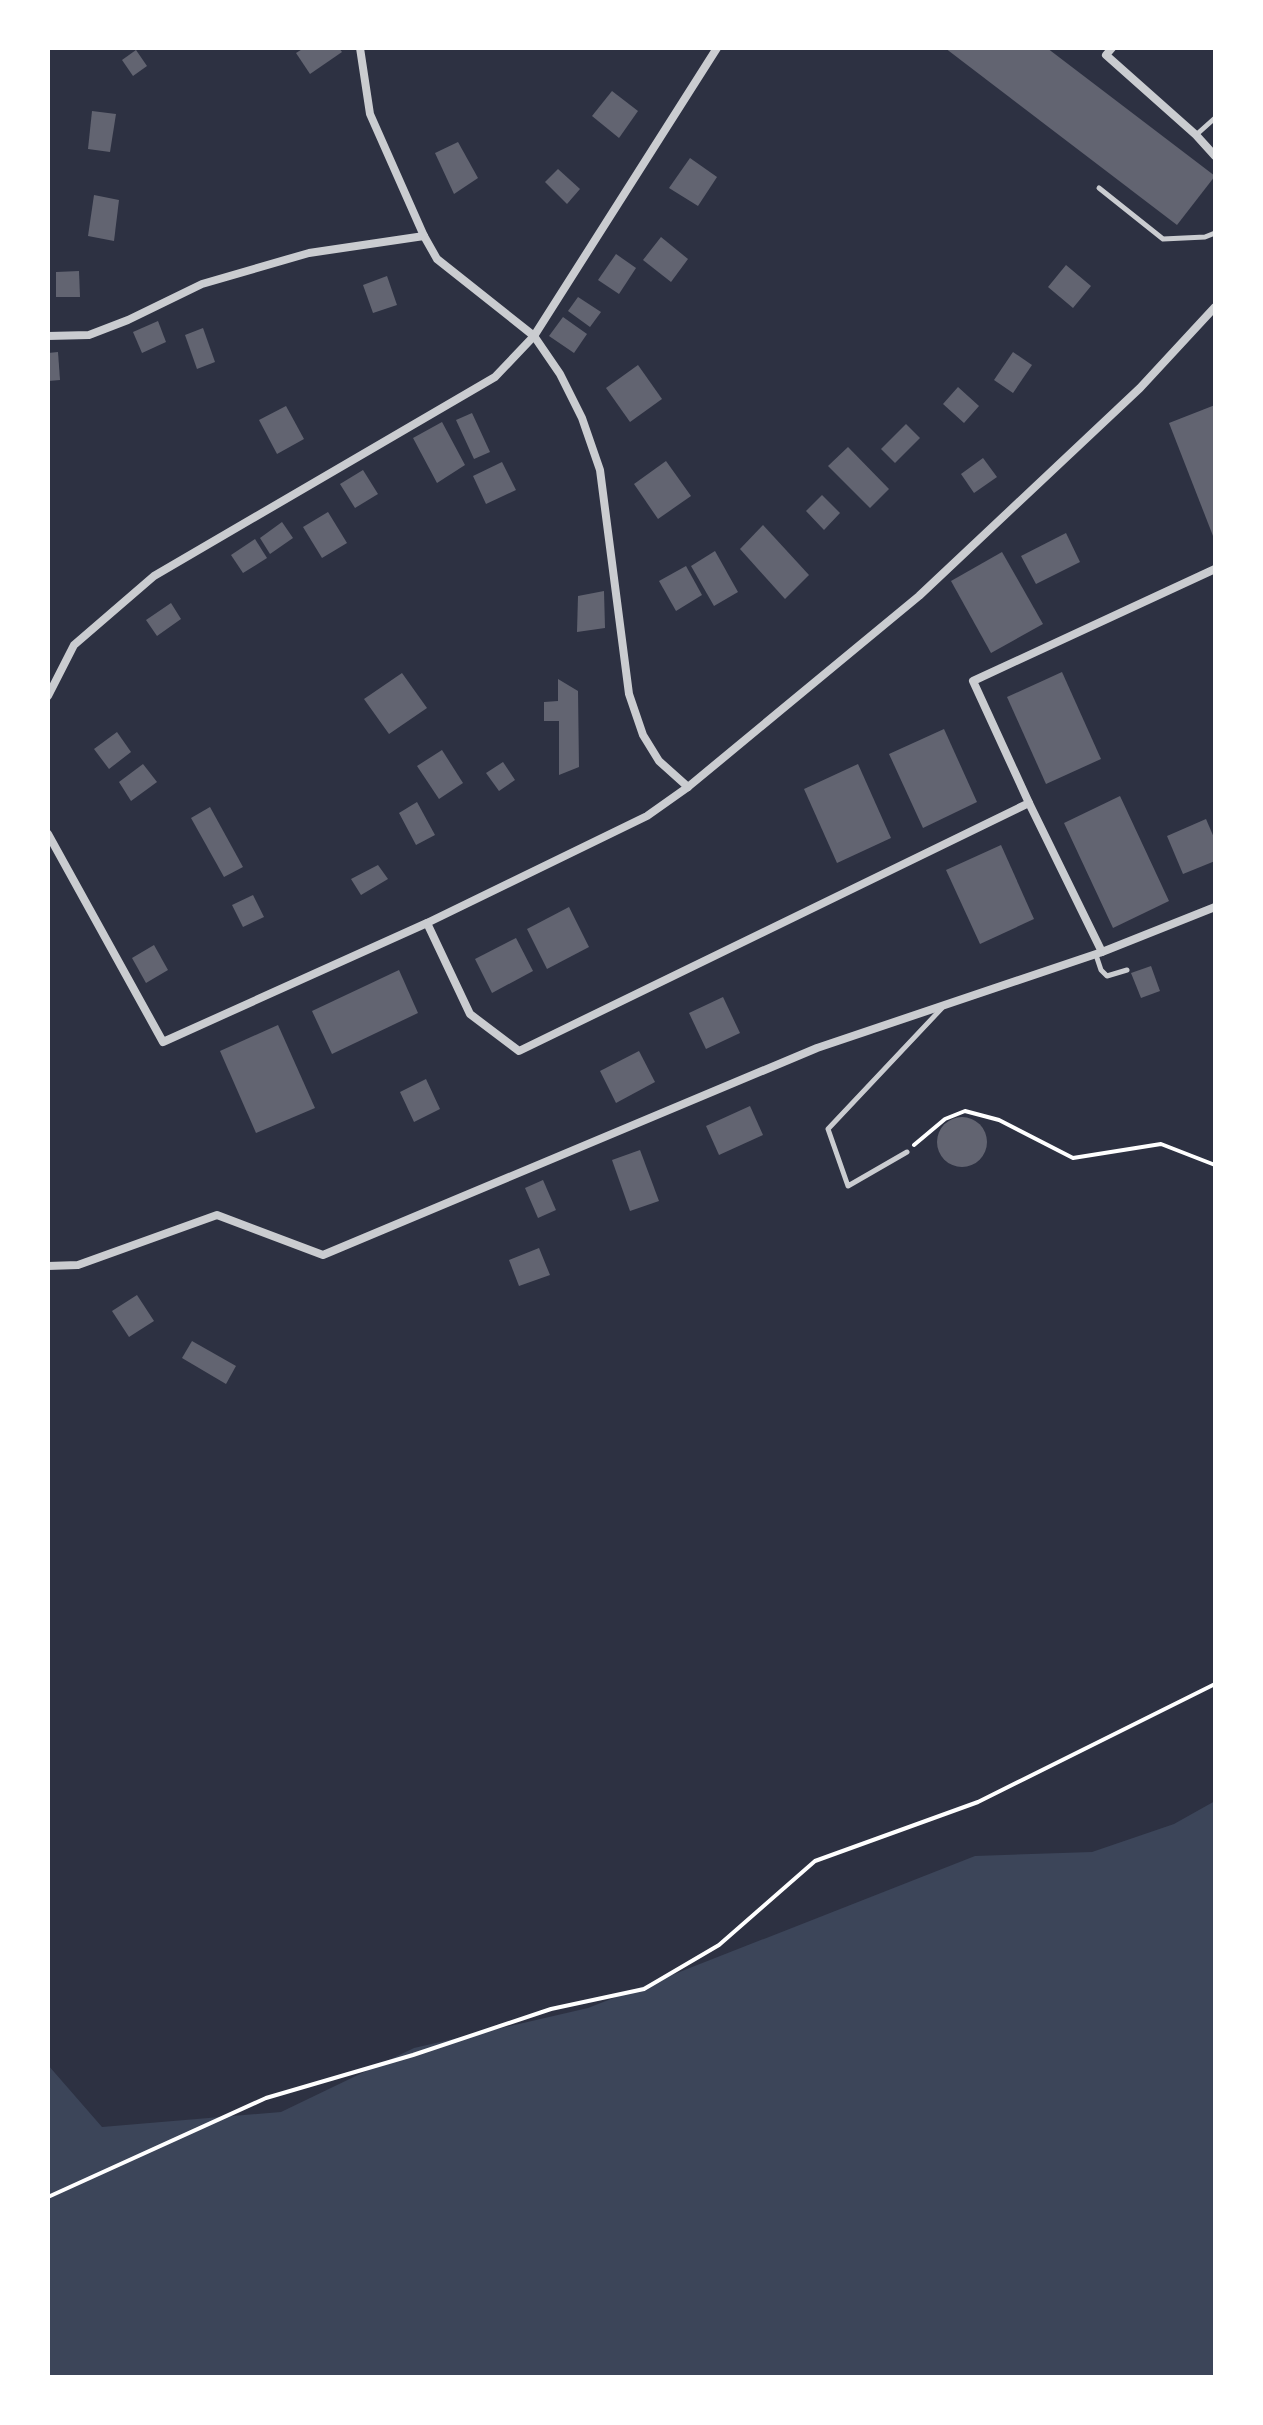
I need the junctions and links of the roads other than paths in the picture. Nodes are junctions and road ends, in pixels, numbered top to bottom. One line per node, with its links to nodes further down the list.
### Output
1 (360, 48): 9 (street)
2 (717, 48): 12 (street)
3 (1112, 48): 5 (street)
4 (1215, 118): 5 (lane)
5 (1196, 135): 6 (street)
6 (1215, 156)
7 (1099, 188): 8 (lane)
8 (1215, 233)
9 (424, 236): 11 (street); 12 (street)
10 (1215, 307): 15 (street)
11 (48, 336)
12 (534, 336): 14 (street); 15 (street)
13 (1215, 569): 16 (street)
14 (48, 696)
15 (688, 787): 19 (street)
16 (1029, 803): 19 (street); 20 (street)
17 (48, 834): 19 (street)
18 (1215, 907): 20 (street)
19 (427, 923)
20 (1099, 953): 21 (lane); 22 (street)
21 (1127, 970)
22 (945, 1005): 23 (lane); 24 (street)
23 (907, 1152)
24 (48, 1266)

